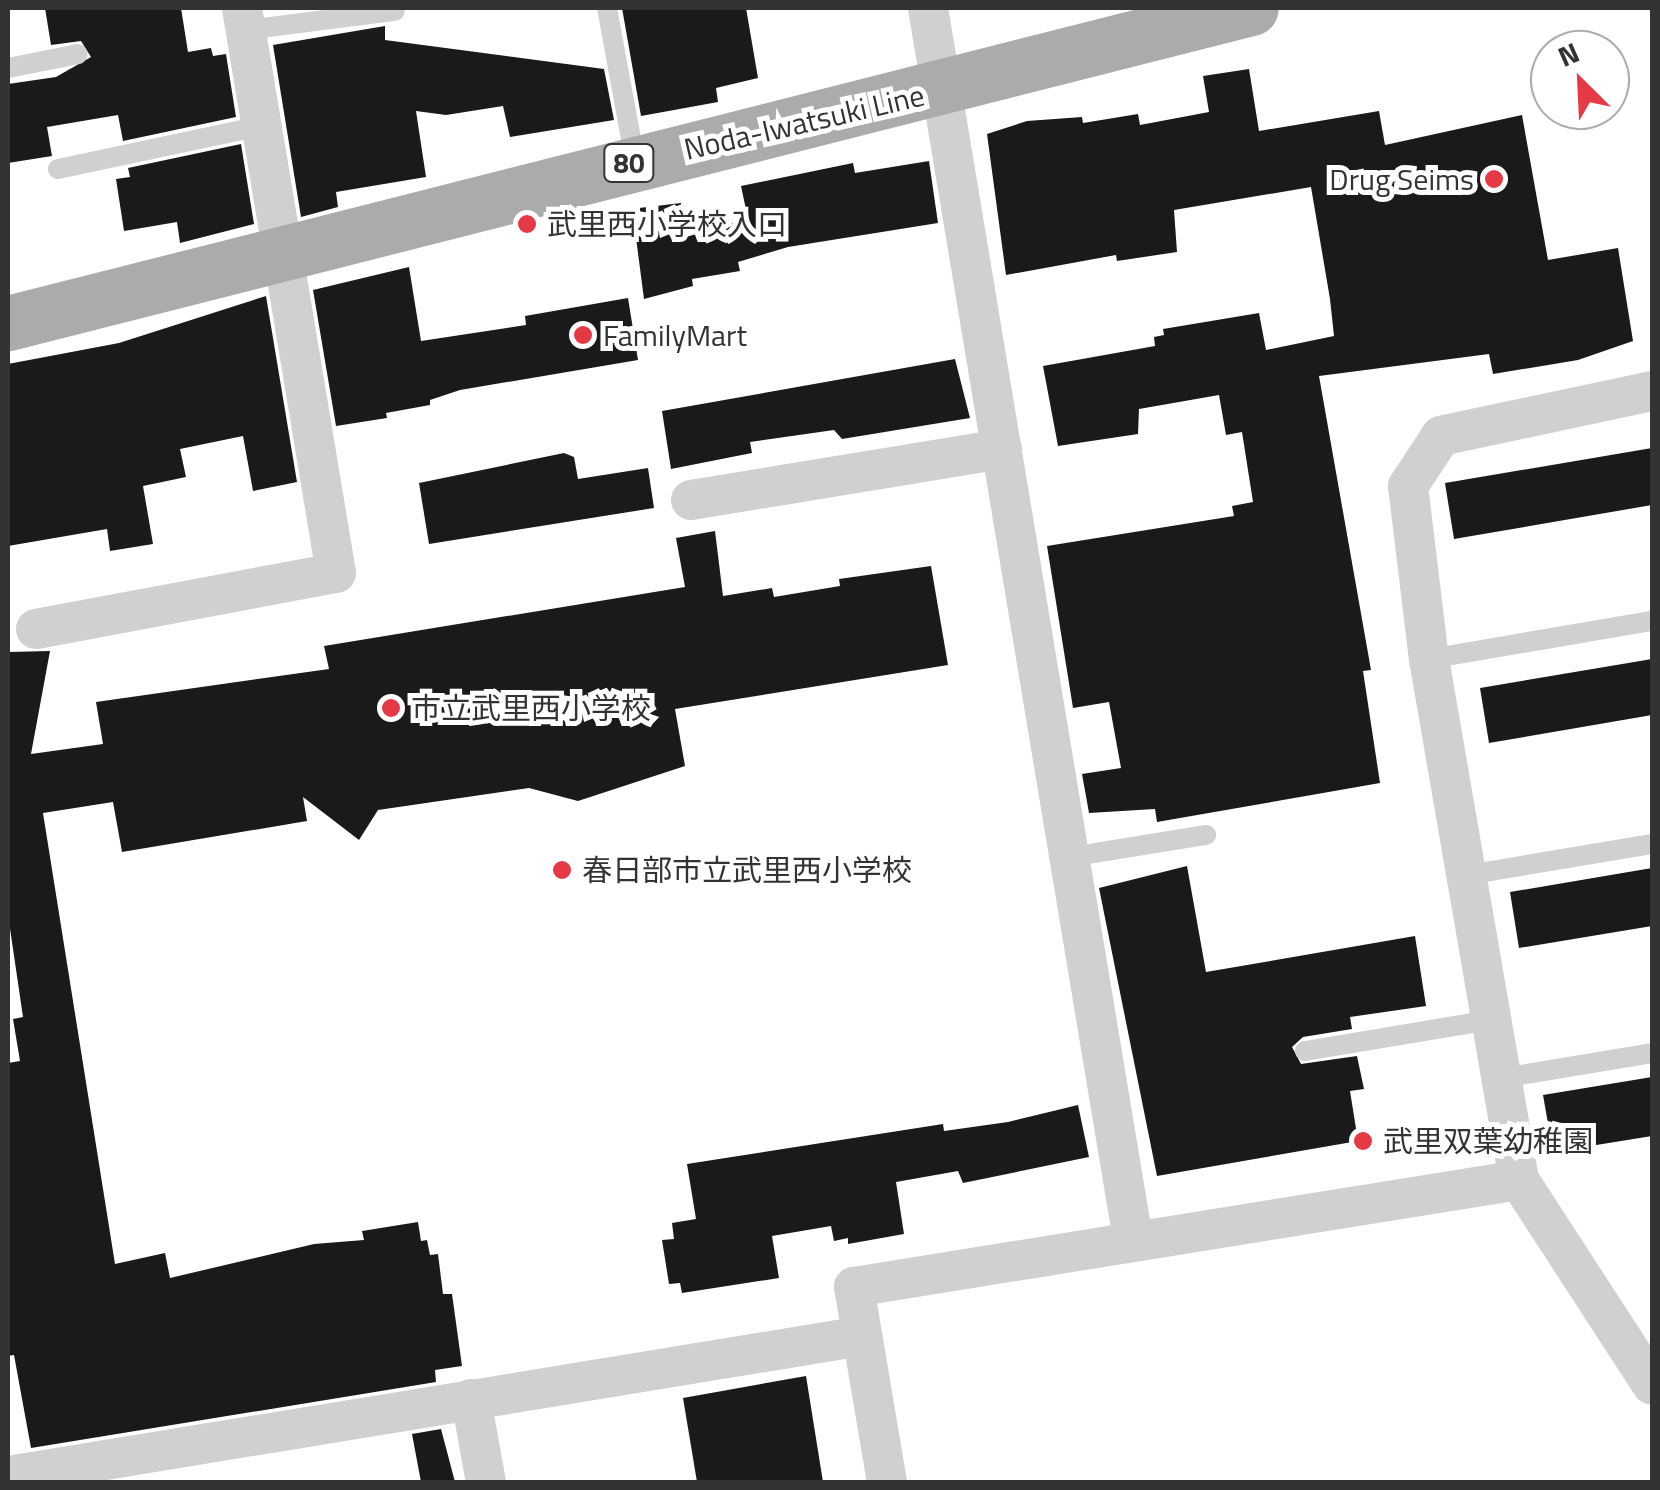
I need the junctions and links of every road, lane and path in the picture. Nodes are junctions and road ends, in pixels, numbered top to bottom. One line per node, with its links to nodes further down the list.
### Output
1 (606, 8): 10 (lane)
2 (928, 8): 8 (street)
3 (1252, 8): 8 (main road, Noda-Iwatsuki Line / 80)
4 (395, 11): 5 (lane)
5 (244, 19): 9 (street)
6 (78, 54): 7 (lane)
7 (8, 68)
8 (942, 90): 10 (main road, Noda-Iwatsuki Line / 80); 15 (street)
9 (262, 126): 11 (lane); 12 (street)
10 (636, 162): 12 (main road, Noda-Iwatsuki Line / 80)
11 (58, 169)
12 (281, 252): 13 (main road, Noda-Iwatsuki Line / 80); 18 (street)
13 (8, 322)
14 (1652, 390): 19 (street)
15 (1002, 449): 16 (street); 22 (street)
16 (691, 500)
17 (1652, 621): 19 (lane)
18 (36, 629)
19 (1429, 659): 23 (street)
20 (1206, 835): 22 (lane)
21 (1652, 844): 23 (lane)
22 (1070, 856): 29 (street)
23 (1467, 875): 24 (street)
24 (1491, 1020): 25 (lane); 27 (street)
25 (1306, 1052)
26 (1652, 1053): 27 (lane)
27 (1503, 1078): 28 (street)
28 (1519, 1180): 29 (street); 31 (street)
29 (1134, 1238): 30 (street)
30 (862, 1336): 32 (street); 35 (street)
31 (1652, 1385)
32 (471, 1398): 33 (street); 34 (street)
33 (8, 1476)
34 (486, 1482)
35 (887, 1482)

